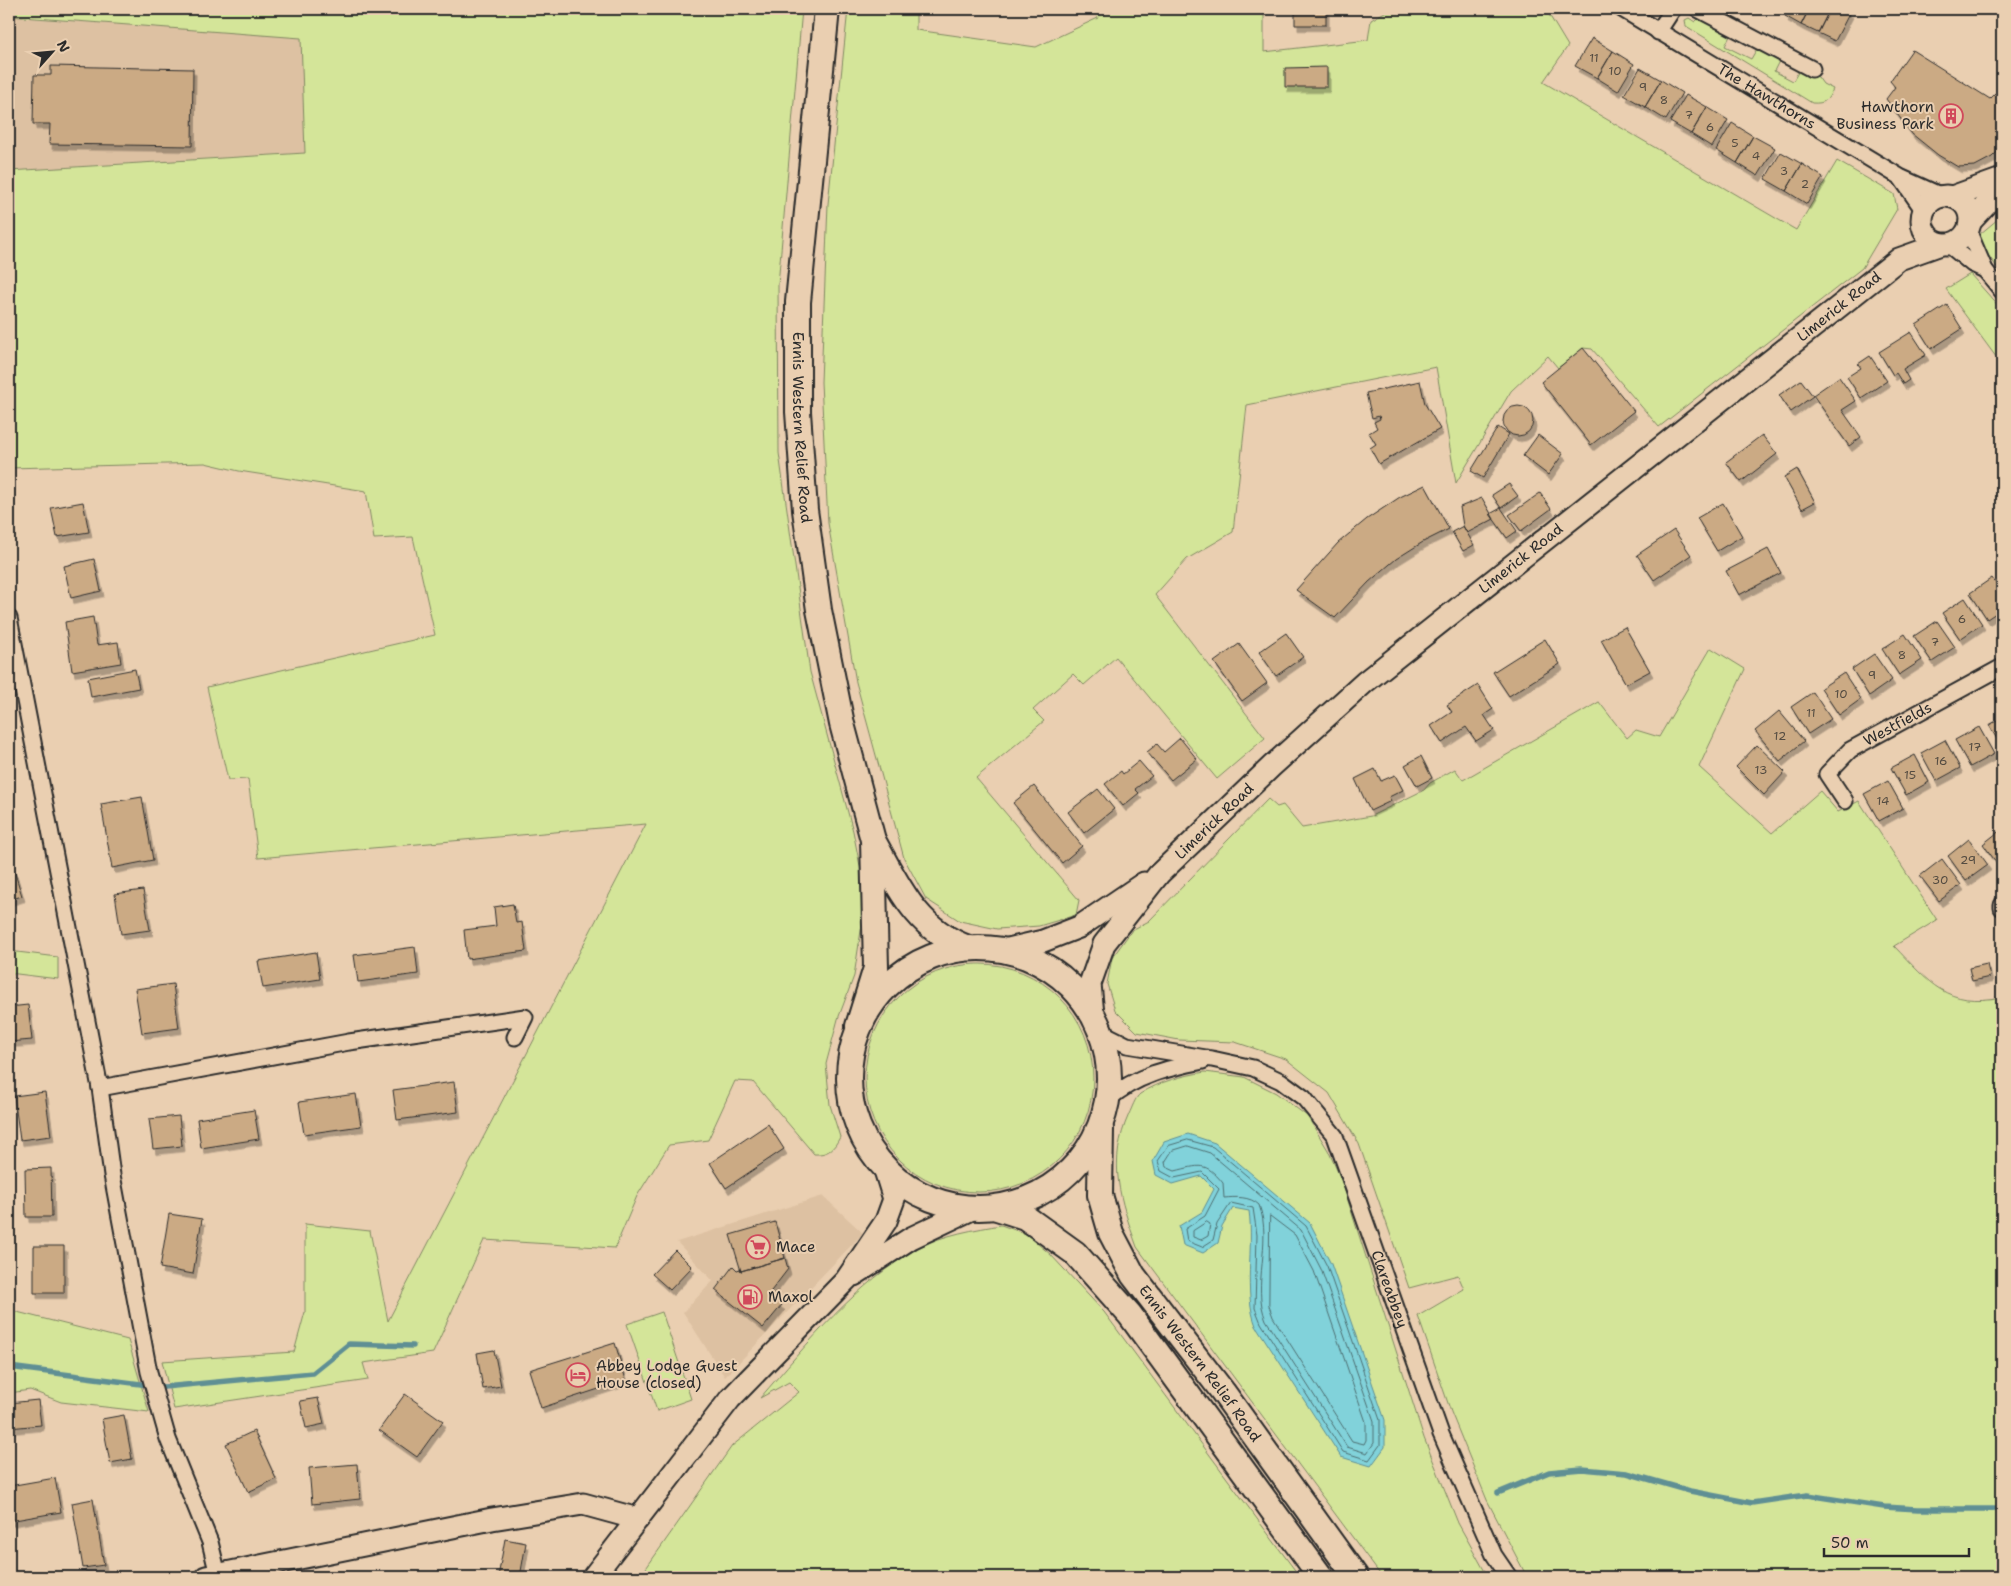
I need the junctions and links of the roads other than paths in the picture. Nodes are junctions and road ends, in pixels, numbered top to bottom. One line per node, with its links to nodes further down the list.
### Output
1 (827, 9): 20 (main road, Ennis Western Relief Road)
2 (1622, 9): 5 (street, The Hawthorns)
3 (1673, 9): 5 (street)
4 (1698, 9): 6 (street)
5 (1658, 32): 7 (street, The Hawthorns)
6 (1812, 69)
7 (1900, 177): 10 (street, The Hawthorns); 11 (street, The Hawthorns)
8 (2002, 179): 10 (main road)
9 (2002, 188): 12 (main road)
10 (1948, 197): 11 (main road); 12 (main road)
11 (1923, 215): 13 (main road); 14 (main road, Limerick Road)
12 (1969, 226): 13 (main road); 15 (street)
13 (1945, 244): 14 (main road, Limerick Road); 15 (street)
14 (1899, 259): 21 (main road, Limerick Road)
15 (1985, 270): 16 (street)
16 (2002, 291)
17 (9, 618): 28 (street)
18 (2002, 667): 19 (street, Westfields)
19 (1845, 801)
20 (873, 840): 22 (main road, Ennis Western Relief Road); 25 (main road, Ennis Western Relief Road)
21 (1159, 874): 23 (main road); 24 (main road)
22 (968, 948): 23 (main road); 25 (main road)
23 (1004, 950): 24 (main road)
24 (1098, 1023): 27 (street, Clareabbey); 29 (main road)
25 (858, 1026): 31 (main road)
26 (515, 1037): 28 (street)
27 (1212, 1059): 29 (street, Clareabbey); 40 (street, Clareabbey)
28 (100, 1088): 36 (street)
29 (1109, 1099): 30 (main road)
30 (1101, 1129): 32 (main road); 39 (main road, Ennis Western Relief Road)
31 (884, 1166): 33 (main road); 34 (main road)
32 (997, 1208): 33 (main road); 38 (main road, Ennis Western Relief Road)
33 (972, 1209): 34 (main road)
34 (846, 1280): 35 (main road)
35 (638, 1519): 36 (main road); 37 (main road)
36 (212, 1576)
37 (593, 1577)
38 (1321, 1577)
39 (1356, 1577)
40 (1509, 1577)

